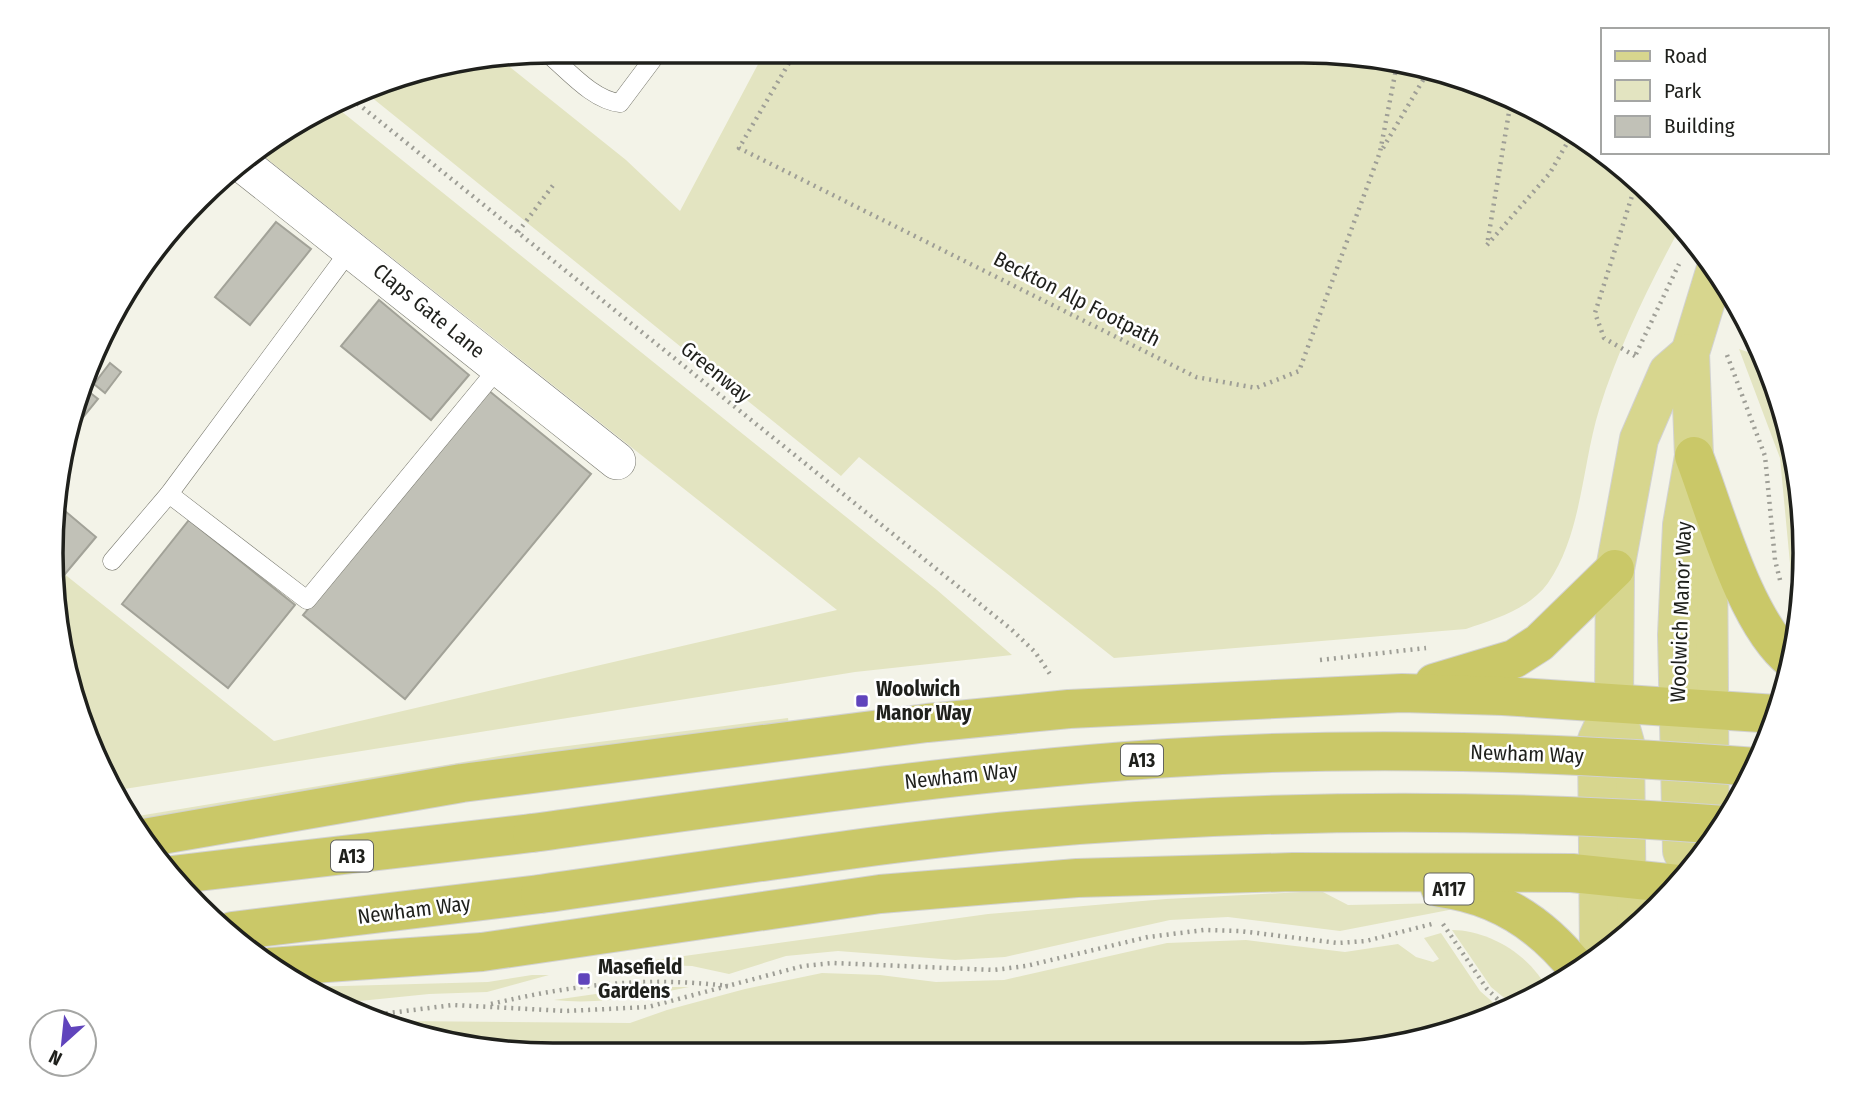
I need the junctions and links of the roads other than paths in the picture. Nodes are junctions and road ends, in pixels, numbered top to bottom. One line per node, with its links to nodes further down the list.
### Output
1 (559, 63): 2 (lane)
2 (650, 63)
3 (249, 169): 4 (street, Claps Gate Lane)
4 (350, 250): 7 (street, Claps Gate Lane); 10 (lane)
5 (1714, 288): 6 (main road)
6 (1708, 352): 8 (main road); 12 (main road)
7 (499, 367): 9 (street, Claps Gate Lane); 10 (lane)
8 (1694, 456): 13 (highway); 16 (main road)
9 (617, 461)
10 (170, 494): 11 (lane)
11 (112, 561)
12 (1615, 569): 14 (highway); 15 (main road)
13 (1783, 654)
14 (1402, 693): 15 (highway); 21 (highway)
15 (1614, 704): 16 (highway); 25 (main road); 25 (main road)
16 (1693, 708): 17 (highway); 20 (main road); 22 (main road, Woolwich Manor Way)
17 (1766, 713)
18 (1744, 766): 24 (highway, Newham Way / A13, bridge)
19 (1710, 824): 28 (highway, Newham Way, bridge)
20 (1708, 828)
21 (154, 836)
22 (1685, 859)
23 (1293, 872): 25 (highway); 30 (highway, A117); 31 (highway)
24 (183, 874)
25 (1614, 876): 26 (highway); 27 (main road); 29 (main road)
26 (1665, 882)
27 (1625, 922)
28 (241, 930)
29 (1601, 942)
30 (1571, 962)
31 (290, 966)

